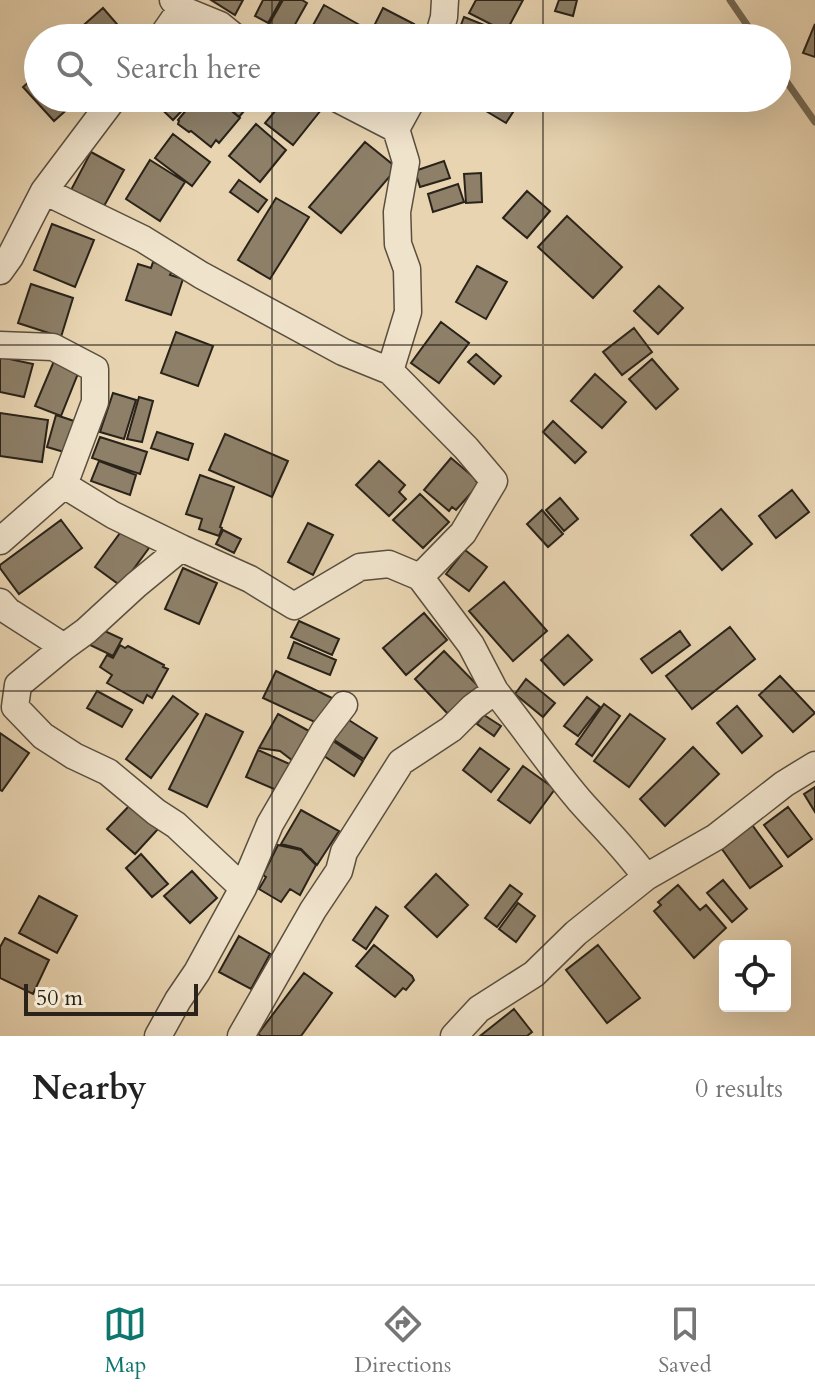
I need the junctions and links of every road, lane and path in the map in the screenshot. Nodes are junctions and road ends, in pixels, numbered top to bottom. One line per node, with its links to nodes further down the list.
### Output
1 (445, 0): 5 (street)
2 (177, 4): 3 (street); 4 (street)
3 (168, 24)
4 (218, 24)
5 (442, 24)
6 (103, 112): 10 (street)
7 (363, 112): 9 (street)
8 (405, 112): 9 (street)
9 (396, 129): 13 (street)
10 (44, 191): 11 (street); 13 (street)
11 (3, 263)
12 (0, 345): 14 (street)
13 (390, 371): 17 (street)
14 (64, 485): 15 (street); 16 (street)
15 (0, 541)
16 (181, 548): 17 (street); 19 (street)
17 (420, 577): 20 (street)
18 (0, 602): 19 (street)
19 (64, 647): 24 (street)
20 (495, 691): 23 (street); 26 (street)
21 (344, 705): 24 (street)
22 (815, 765): 23 (street)
23 (646, 877): 27 (street)
24 (243, 888): 25 (street)
25 (158, 1036)
26 (241, 1036)
27 (454, 1036)

